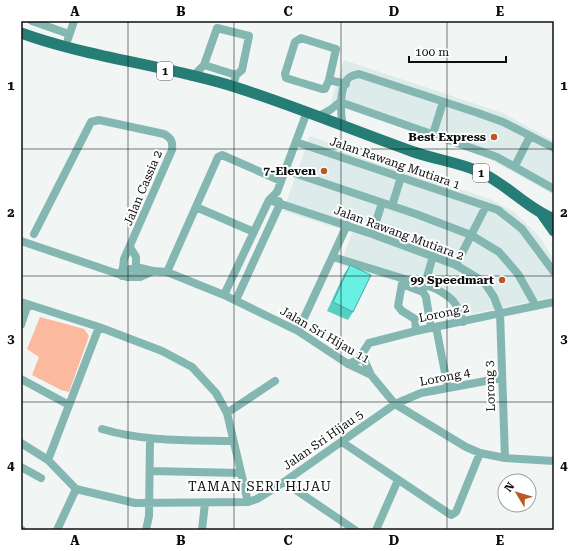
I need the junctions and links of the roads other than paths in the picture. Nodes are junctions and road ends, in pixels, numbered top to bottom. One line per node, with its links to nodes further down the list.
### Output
1 (32, 21): 4 (street)
2 (74, 21): 4 (street)
3 (21, 33): 5 (main road, 1)
4 (69, 34): 5 (street)
5 (66, 47): 8 (main road, 1)
6 (204, 65): 7 (street); 7 (street); 8 (street)
7 (236, 74): 11 (street)
8 (192, 77): 11 (main road, 1)
9 (329, 80): 9 (street); 10 (street)
10 (346, 84): 12 (street); 13 (street)
11 (233, 87): 14 (main road, 1)
12 (340, 102): 15 (street); 16 (street); 17 (street)
13 (443, 102): 17 (street); 18 (street)
14 (307, 112): 15 (main road, 1); 19 (street)
15 (319, 116): 16 (main road, 1)
16 (343, 125): 34 (main road, 1)
17 (433, 134): 21 (street)
18 (530, 136): 20 (street); 21 (street)
19 (296, 142): 22 (street); 23 (street, Jalan Rawang Mutiara 1)
20 (554, 148)
21 (514, 166): 25 (street)
22 (285, 170): 24 (street); 28 (street)
23 (401, 177): 30 (street); 31 (street, Jalan Rawang Mutiara 1)
24 (281, 181): 26 (street); 32 (street)
25 (554, 189)
26 (276, 192): 27 (street); 29 (street)
27 (269, 200): 29 (street, Jalan Rawang Mutiara 2); 35 (street)
28 (382, 203): 30 (street); 37 (street)
29 (280, 204): 33 (street, Jalan Rawang Mutiara 2); 52 (street)
30 (392, 206): 38 (street)
31 (486, 206): 38 (street); 47 (street, Jalan Rawang Mutiara 1)
32 (196, 207): 35 (street); 46 (street)
33 (347, 225): 37 (street, Jalan Rawang Mutiara 2); 42 (street)
34 (553, 228)
35 (254, 232): 51 (street)
36 (34, 234): 40 (street, Jalan Cassia 2)
37 (372, 234): 41 (street, Jalan Rawang Mutiara 2)
38 (471, 234): 43 (street); 55 (street)
39 (21, 241): 48 (street)
40 (130, 246): 44 (street); 48 (street, Jalan Cassia 2)
41 (433, 256): 43 (street, Jalan Rawang Mutiara 2); 50 (street)
42 (333, 257): 50 (street); 63 (street)
43 (456, 264): 56 (street, Jalan Rawang Mutiara 2)
44 (136, 267): 45 (street, Jalan Sri Hijau 11); 48 (street); 49 (street)
45 (153, 271): 46 (street, Jalan Sri Hijau 11); 49 (street)
46 (167, 272): 51 (street, Jalan Sri Hijau 11)
47 (554, 272)
48 (121, 273): 49 (street)
49 (136, 278)
50 (424, 284): 59 (street)
51 (224, 295): 52 (street, Jalan Sri Hijau 11)
52 (236, 300): 63 (street, Jalan Sri Hijau 11)
53 (554, 302): 55 (street, Lorong 2)
54 (25, 303): 60 (street); 61 (street)
55 (536, 306): 56 (street, Lorong 2)
56 (500, 313): 59 (street, Lorong 2); 69 (street, Lorong 3)
57 (429, 314): 58 (street); 58 (street); 62 (street)
58 (415, 319): 64 (street)
59 (464, 322): 62 (street, Lorong 2)
60 (21, 325)
61 (99, 327): 73 (street); 74 (street)
62 (434, 328): 64 (street, Lorong 2); 71 (street)
63 (298, 331): 66 (street, Jalan Sri Hijau 11)
64 (416, 331): 65 (street, Lorong 2)
65 (362, 355): 66 (street, Lorong 2); 67 (street, Jalan Sri Hijau 11)
66 (348, 364): 67 (street, Jalan Sri Hijau 11)
67 (371, 375): 72 (street, Jalan Sri Hijau 11)
68 (21, 378): 73 (street)
69 (502, 378): 71 (street, Lorong 4); 81 (street, Lorong 3)
70 (275, 381): 74 (street)
71 (448, 388): 72 (street, Lorong 4)
72 (395, 404): 78 (street, Jalan Sri Hijau 5); 80 (street, Jalan Sri Hijau 11)
73 (70, 405): 82 (street)
74 (227, 413): 77 (street)
75 (102, 430): 76 (street)
76 (150, 439): 77 (street); 85 (street)
77 (234, 441): 86 (street)
78 (342, 442): 88 (street); 89 (street, Jalan Sri Hijau 5)
79 (21, 443): 82 (street)
80 (480, 453): 81 (street, Jalan Sri Hijau 11); 88 (street)
81 (505, 458): 83 (street, Jalan Sri Hijau 11)
82 (48, 460): 90 (street)
83 (554, 461)
84 (21, 468): 87 (street)
85 (150, 471): 86 (street); 92 (street)
86 (241, 473): 91 (street)
87 (41, 478)
88 (398, 480): 98 (street)
89 (284, 482): 91 (street, Jalan Sri Hijau 5); 97 (street)
90 (76, 489): 92 (street, Jalan Sri Hijau 5); 94 (street)
91 (248, 502): 93 (street, Jalan Sri Hijau 5)
92 (149, 503): 93 (street, Jalan Sri Hijau 5); 95 (street)
93 (205, 503): 96 (street)
94 (57, 530)
95 (146, 530)
96 (202, 530)
97 (355, 530)
98 (376, 530)

